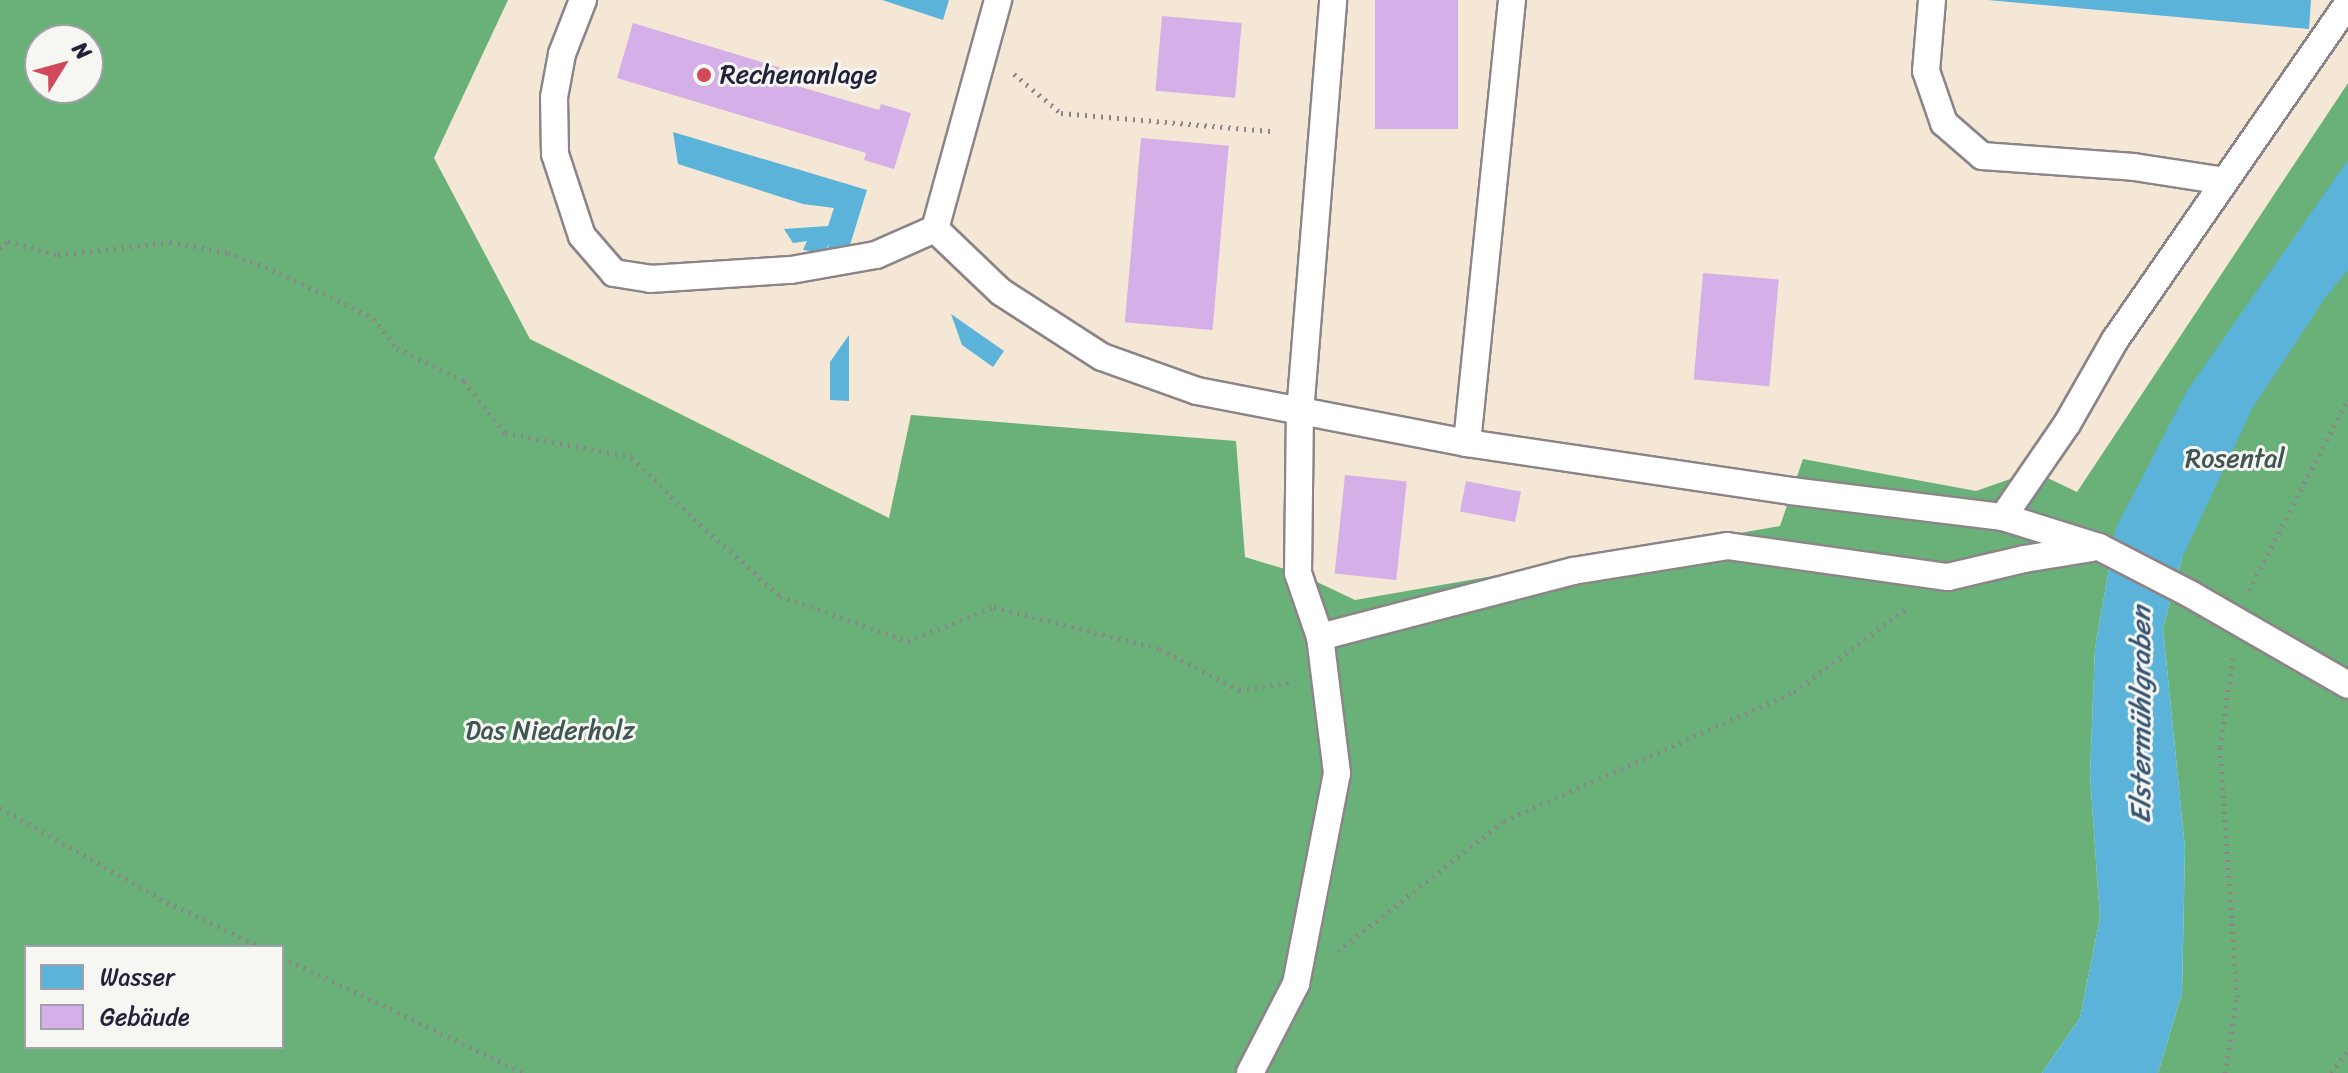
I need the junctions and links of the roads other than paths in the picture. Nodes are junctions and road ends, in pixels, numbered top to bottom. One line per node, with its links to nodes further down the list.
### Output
1 (583, 0): 8 (lane)
2 (998, 0): 8 (lane)
3 (1333, 0): 9 (lane)
4 (1512, 0): 10 (lane)
5 (1932, 0): 7 (lane)
6 (2348, 3): 7 (lane)
7 (2224, 181): 11 (lane)
8 (935, 229): 9 (lane)
9 (1300, 413): 10 (lane); 13 (lane)
10 (1467, 443): 11 (lane)
11 (2003, 517): 12 (lane)
12 (2099, 547): 13 (lane); 14 (lane)
13 (1320, 637): 15 (lane)
14 (2348, 685)
15 (1250, 1073)

